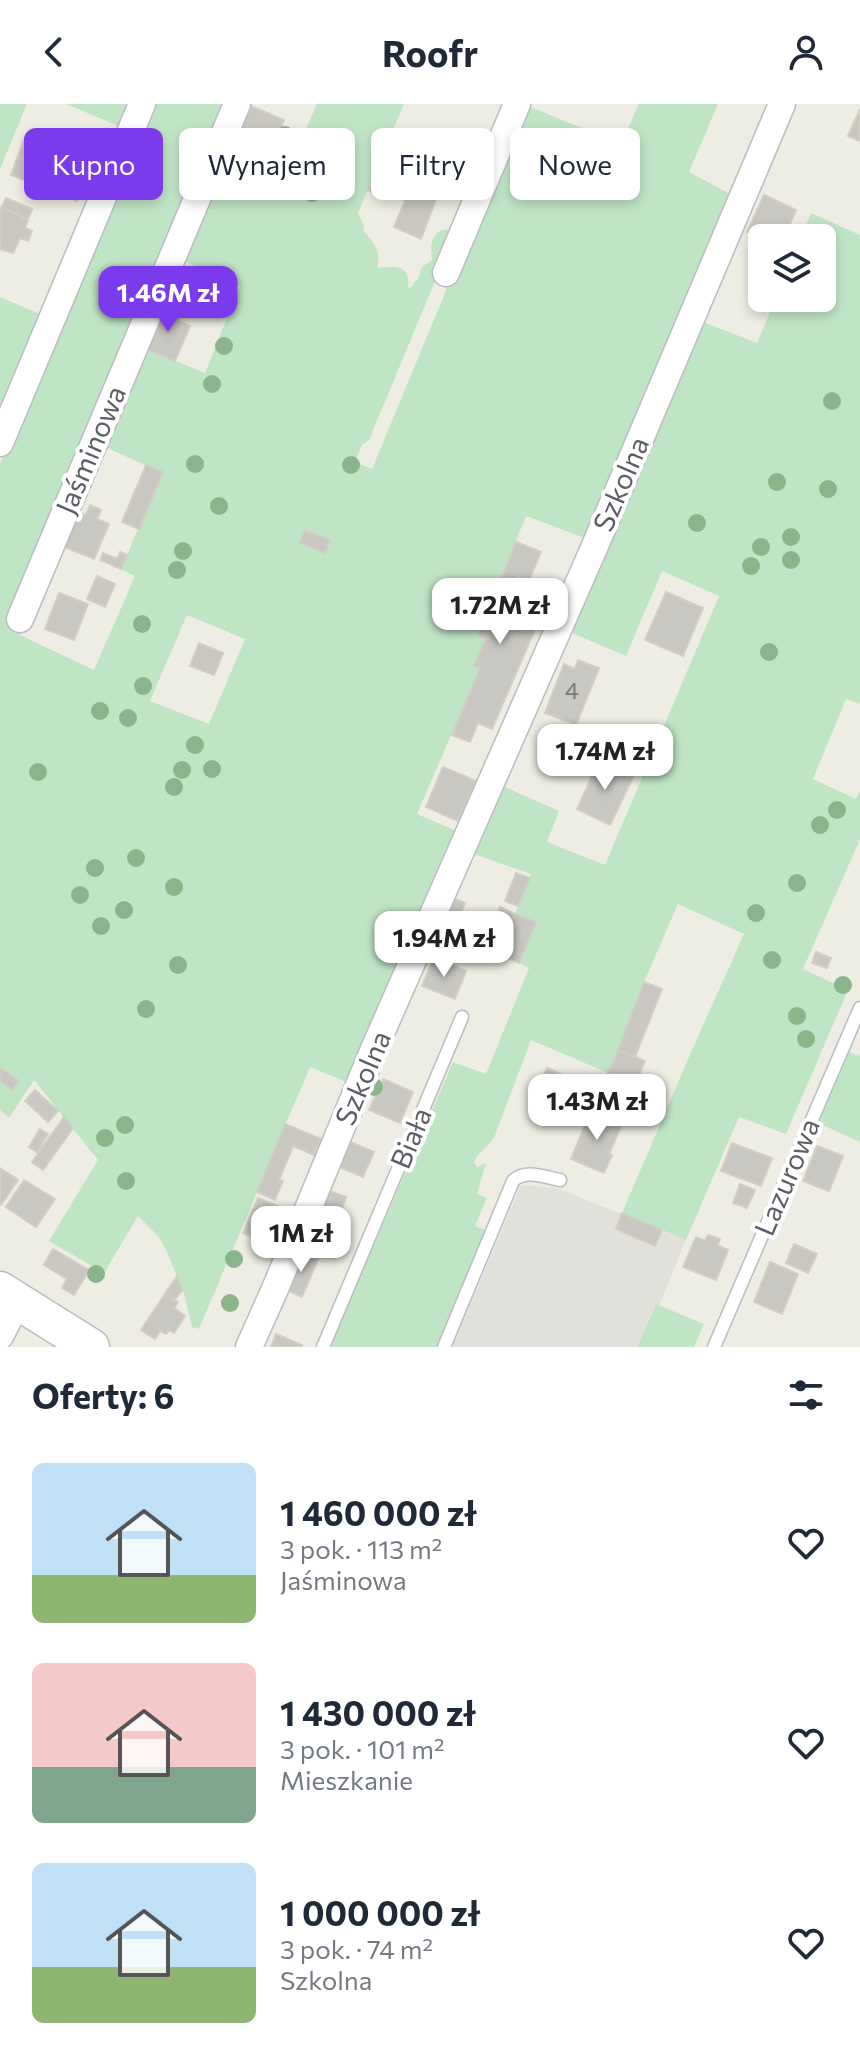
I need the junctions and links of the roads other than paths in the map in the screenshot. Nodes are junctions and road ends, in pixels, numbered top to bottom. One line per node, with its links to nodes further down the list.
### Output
1 (142, 104): 6 (street)
2 (237, 104): 7 (street, Jaśminowa)
3 (517, 104): 5 (street)
4 (782, 104): 14 (street, Szkolna)
5 (446, 273)
6 (0, 443)
7 (20, 619)
8 (860, 1008): 17 (lane, Lazurowa)
9 (462, 1017): 15 (lane, Biała)
10 (560, 1180): 16 (lane)
11 (9, 1296): 12 (street); 13 (main road)
12 (0, 1336)
13 (91, 1347)
14 (249, 1347)
15 (323, 1347)
16 (444, 1347)
17 (714, 1347)

